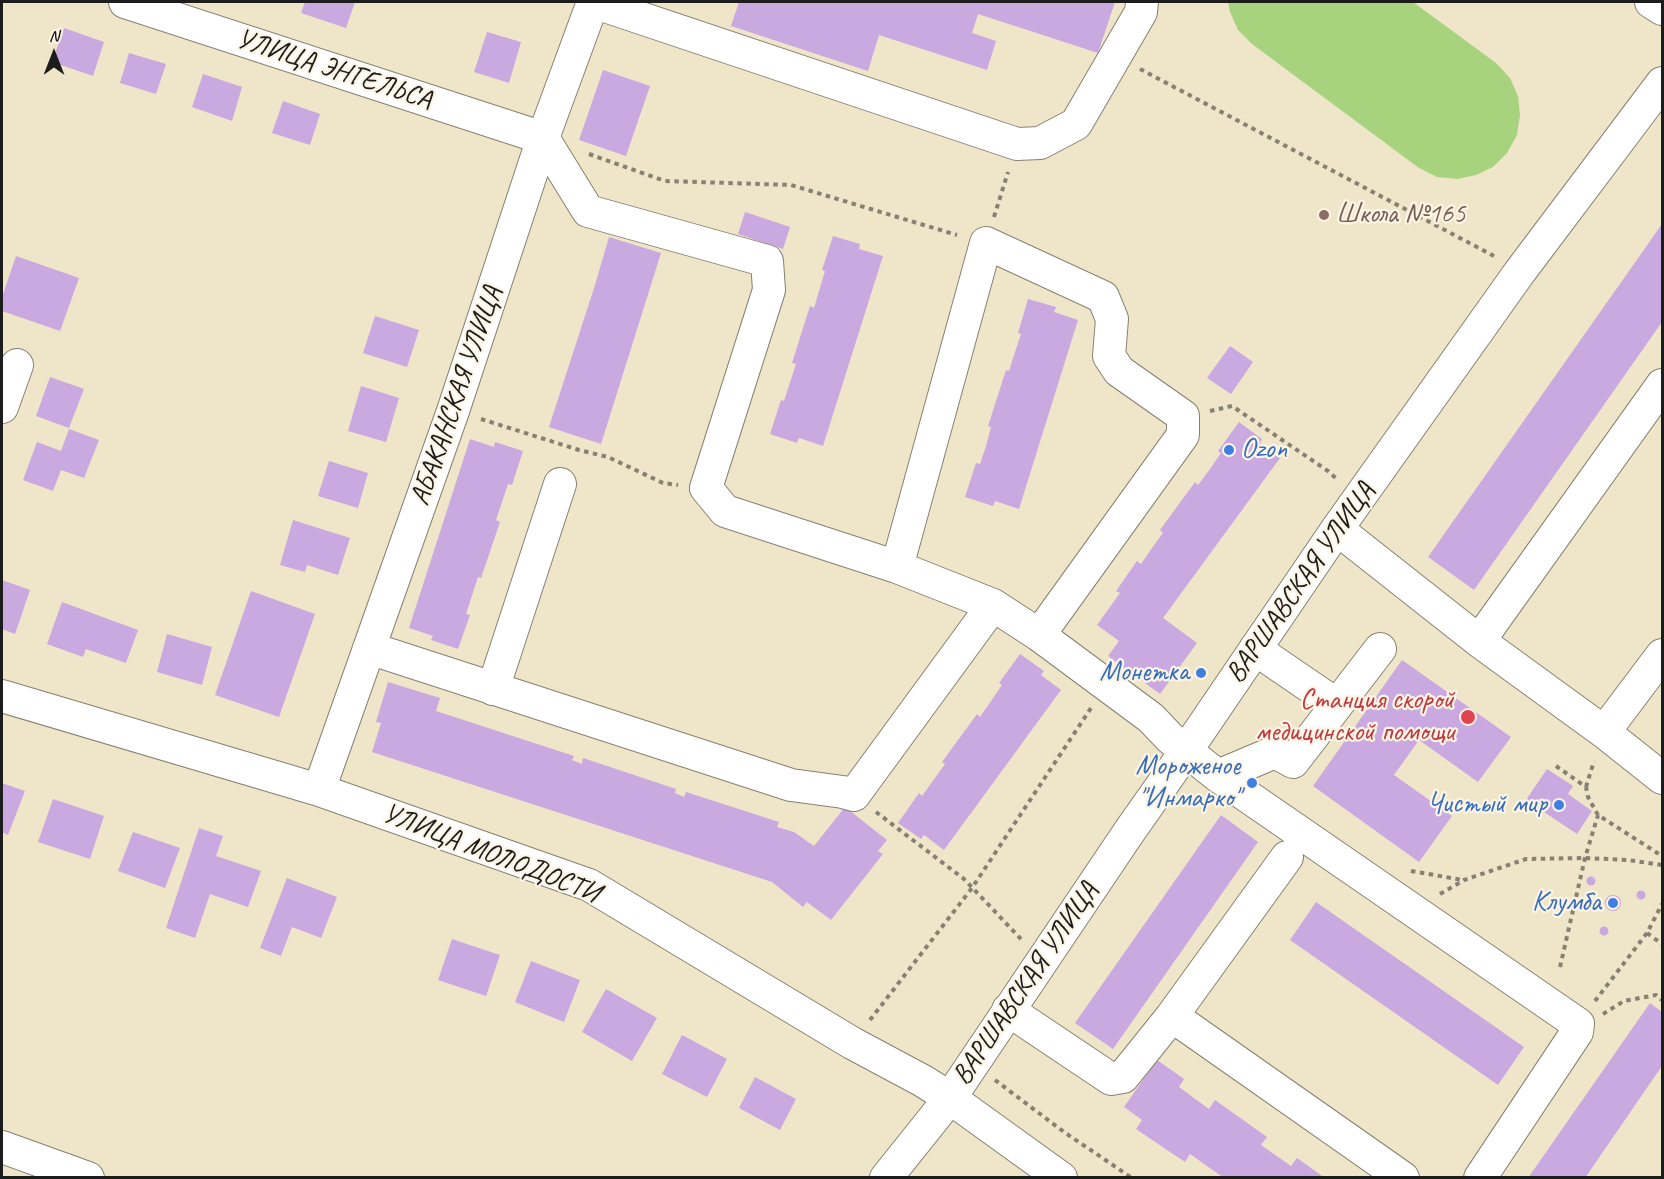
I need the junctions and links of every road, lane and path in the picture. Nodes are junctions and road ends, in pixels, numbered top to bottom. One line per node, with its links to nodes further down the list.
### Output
1 (125, 2): 8 (street, УЛИЦА ЭНГЕЛЬСА)
2 (593, 2): 8 (street, АБАКАНСКАЯ УЛИЦА); 9 (street)
3 (1142, 2): 6 (street)
4 (1652, 2): 5 (street)
5 (1662, 9)
6 (1116, 56): 9 (street); 12 (path)
7 (1658, 96): 12 (street, ВАРШАВСКАЯ УЛИЦА)
8 (543, 138): 16 (street, АБАКАНСКАЯ УЛИЦА); 19 (street)
9 (1017, 144): 11 (path)
10 (588, 154): 11 (path)
11 (986, 243): 17 (street); 22 (street)
12 (1519, 273): 20 (street, ВАРШАВСКАЯ УЛИЦА)
13 (17, 365): 15 (street)
14 (1662, 385): 25 (street)
15 (2, 407)
16 (453, 411): 19 (path); 26 (street, АБАКАНСКАЯ УЛИЦА)
17 (1183, 416): 20 (path); 24 (street)
18 (560, 484): 31 (street)
19 (706, 488): 22 (street)
20 (1359, 499): 21 (street, ВАРШАВСКАЯ УЛИЦА)
21 (1337, 529): 25 (street); 27 (street, ВАРШАВСКАЯ УЛИЦА)
22 (897, 567): 23 (street)
23 (993, 605): 24 (street); 40 (street)
24 (1039, 635): 30 (street)
25 (1479, 641): 34 (street)
26 (369, 648): 31 (street); 39 (street, АБАКАНСКАЯ УЛИЦА)
27 (1255, 649): 33 (street); 35 (street, ВАРШАВСКАЯ УЛИЦА)
28 (1380, 649): 33 (street)
29 (1662, 655): 34 (street)
30 (1106, 684): 35 (street); 48 (path)
31 (494, 689): 40 (street)
32 (2, 696): 39 (street, УЛИЦА МОЛОДОСТИ)
33 (1337, 705): 37 (street)
34 (1604, 732): 38 (street)
35 (1186, 752): 37 (street); 53 (street, ВАРШАВСКАЯ УЛИЦА)
36 (1556, 766): 41 (path)
37 (1218, 776): 50 (street)
38 (1662, 778)
39 (319, 790): 60 (street, УЛИЦА МОЛОДОСТИ)
40 (854, 795): 48 (path)
41 (1598, 815): 42 (path); 44 (path)
42 (1662, 856)
43 (1287, 857): 58 (street)
44 (1585, 858): 45 (path); 47 (path); 54 (path)
45 (1662, 865)
46 (1401, 869): 47 (path)
47 (1464, 880): 50 (path)
48 (972, 888): 53 (path); 60 (path)
49 (1662, 904): 51 (path)
50 (1413, 910): 59 (street)
51 (1647, 933): 52 (path); 55 (path)
52 (1662, 944)
53 (1043, 960): 57 (street, ВАРШАВСКАЯ УЛИЦА)
54 (1560, 967)
55 (1607, 984)
56 (1662, 1000): 59 (path)
57 (1008, 1010): 58 (street); 61 (street, ВАРШАВСКАЯ УЛИЦА)
58 (1172, 1016): 68 (street)
59 (1577, 1032): 69 (street)
60 (852, 1043): 62 (street, УЛИЦА МОЛОДОСТИ)
61 (973, 1063): 62 (street, ВАРШАВСКАЯ УЛИЦА); 67 (path)
62 (950, 1098): 65 (street, ВАРШАВСКАЯ УЛИЦА); 66 (street, УЛИЦА МОЛОДОСТИ)
63 (2, 1147): 64 (street)
64 (88, 1178)
65 (886, 1178)
66 (1061, 1178)
67 (1132, 1178)
68 (1403, 1178)
69 (1480, 1178)

